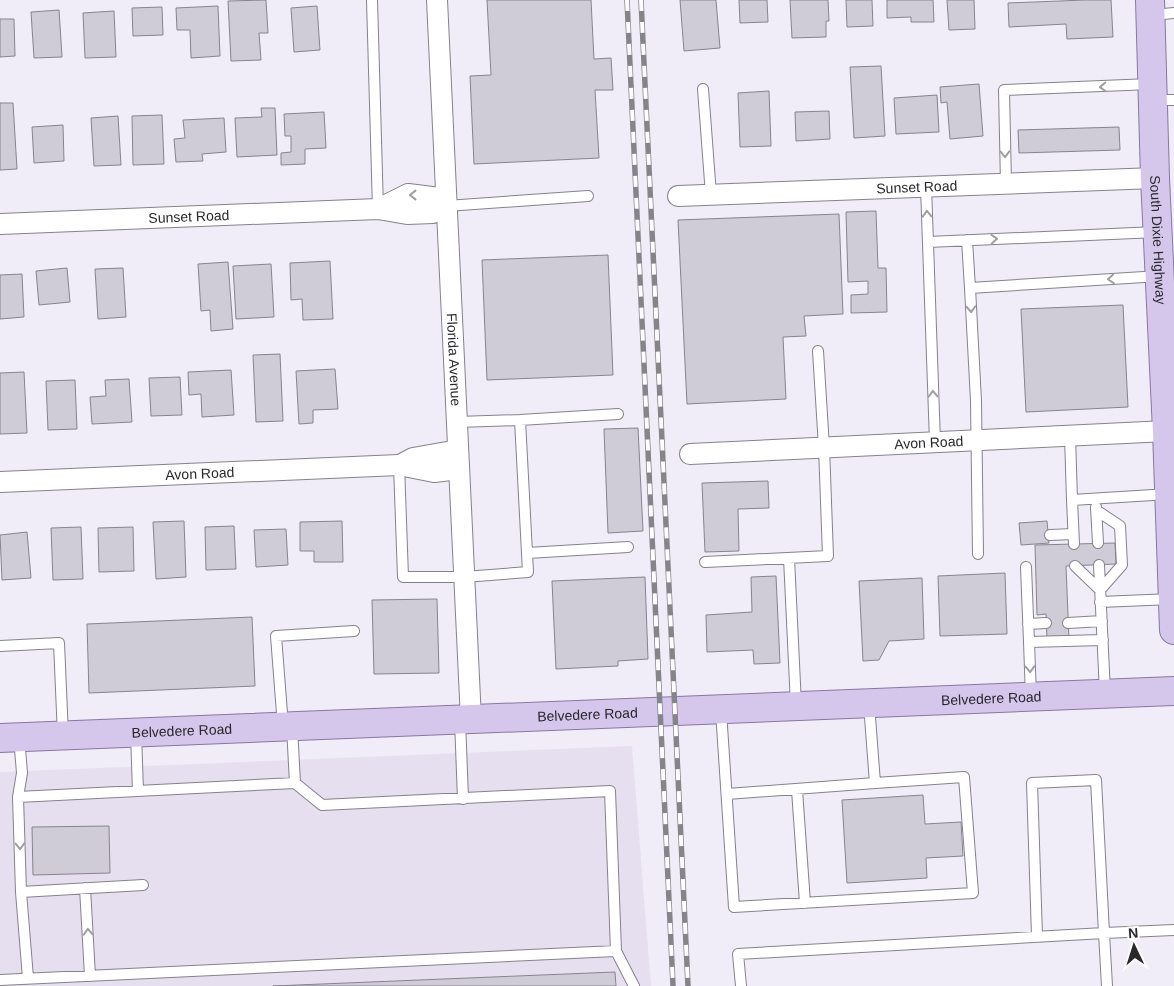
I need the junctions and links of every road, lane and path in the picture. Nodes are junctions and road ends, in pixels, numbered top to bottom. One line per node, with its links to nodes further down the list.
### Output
1 (372, 0): 13 (lane)
2 (437, 0): 12 (street, Florida Avenue)
3 (1158, 9): 5 (main road, South Dixie Highway)
4 (703, 89): 9 (lane)
5 (1160, 95): 6 (main road, South Dixie Highway); 7 (lane, one-way to 7)
6 (1155, 178): 7 (street, Sunset Road); 15 (main road, South Dixie Highway)
7 (1006, 184): 8 (street, Sunset Road)
8 (926, 187): 9 (street, Sunset Road); 17 (lane, one-way to 8)
9 (711, 195): 11 (street, Sunset Road)
10 (588, 196): 12 (lane)
11 (678, 196)
12 (446, 206): 13 (street, Sunset Road); 25 (street, Florida Avenue)
13 (378, 208): 14 (street, Sunset Road)
14 (0, 224)
15 (1166, 231): 16 (lane, one-way to 15); 18 (main road, South Dixie Highway)
16 (968, 240): 17 (lane); 19 (lane)
17 (928, 242): 28 (lane, one-way to 17)
18 (1160, 276): 19 (lane, one-way to 19); 21 (main road, South Dixie Highway)
19 (970, 288): 27 (lane, one-way to 27)
20 (818, 351): 29 (lane)
21 (1169, 362): 23 (main road, South Dixie Highway)
22 (618, 414): 24 (lane)
23 (1169, 414): 26 (street, Avon Road); 34 (main road, South Dixie Highway)
24 (520, 420): 25 (lane); 42 (lane)
25 (457, 422): 31 (street, Florida Avenue)
26 (1070, 436): 27 (street, Avon Road); 36 (lane)
27 (977, 440): 28 (street, Avon Road); 43 (lane)
28 (935, 442): 29 (street, Avon Road)
29 (824, 447): 30 (street, Avon Road); 44 (lane)
30 (690, 454)
31 (458, 460): 32 (street, Avon Road); 49 (street, Florida Avenue)
32 (399, 466): 33 (street, Avon Road); 49 (lane)
33 (0, 482)
34 (1169, 494): 35 (lane); 40 (main road, South Dixie Highway)
35 (1096, 498): 36 (lane); 37 (lane)
36 (1072, 500): 38 (lane)
37 (1096, 510): 39 (lane); 50 (lane)
38 (1050, 535)
39 (1098, 543)
40 (1172, 546): 51 (main road, South Dixie Highway)
41 (628, 547): 42 (lane)
42 (527, 553): 49 (lane)
43 (978, 554)
44 (789, 558): 45 (lane); 66 (lane)
45 (705, 562)
46 (1099, 565): 50 (lane)
47 (1074, 566): 50 (lane)
48 (1026, 567): 56 (lane)
49 (464, 577): 68 (street, Florida Avenue)
50 (1100, 590): 52 (lane)
51 (1173, 599): 52 (lane); 57 (main road, South Dixie Highway)
52 (1100, 602): 53 (lane)
53 (1102, 621): 54 (lane); 59 (lane)
54 (1068, 622)
55 (1046, 623): 56 (lane)
56 (1028, 624): 60 (lane)
57 (1174, 630)
58 (354, 631): 69 (lane)
59 (1103, 640): 60 (lane); 63 (lane)
60 (1029, 642): 64 (lane, one-way to 64)
61 (0, 646): 71 (lane)
62 (1174, 691): 63 (main road, Belvedere Road)
63 (1105, 694): 64 (main road, Belvedere Road)
64 (1031, 696): 65 (main road, Belvedere Road)
65 (869, 703): 66 (main road, Belvedere Road); 74 (lane)
66 (796, 706): 67 (main road, Belvedere Road)
67 (721, 708): 68 (main road, Belvedere Road); 77 (lane)
68 (465, 720): 69 (main road, Belvedere Road); 79 (lane)
69 (287, 727): 70 (main road, Belvedere Road); 73 (lane)
70 (136, 733): 71 (main road, Belvedere Road); 76 (lane)
71 (63, 736): 72 (main road, Belvedere Road)
72 (10, 738): 78 (lane)
73 (295, 783): 76 (lane); 79 (lane)
74 (875, 783): 75 (lane); 83 (lane)
75 (797, 790): 77 (lane); 83 (lane)
76 (138, 791): 78 (lane)
77 (726, 794): 83 (lane)
78 (18, 797): 82 (lane, one-way to 82)
79 (464, 799): 87 (lane)
80 (143, 885): 81 (lane)
81 (86, 888): 82 (lane); 89 (lane, one-way to 81)
82 (21, 892): 88 (lane)
83 (805, 903)
84 (1174, 930): 85 (lane)
85 (1104, 933): 86 (lane); 86 (lane); 93 (lane)
86 (1037, 936): 92 (lane)
87 (616, 951): 89 (lane); 91 (lane)
88 (28, 978): 89 (lane); 90 (lane)
89 (83, 979)
90 (0, 980)
91 (634, 986)
92 (741, 986)
93 (1107, 986)

